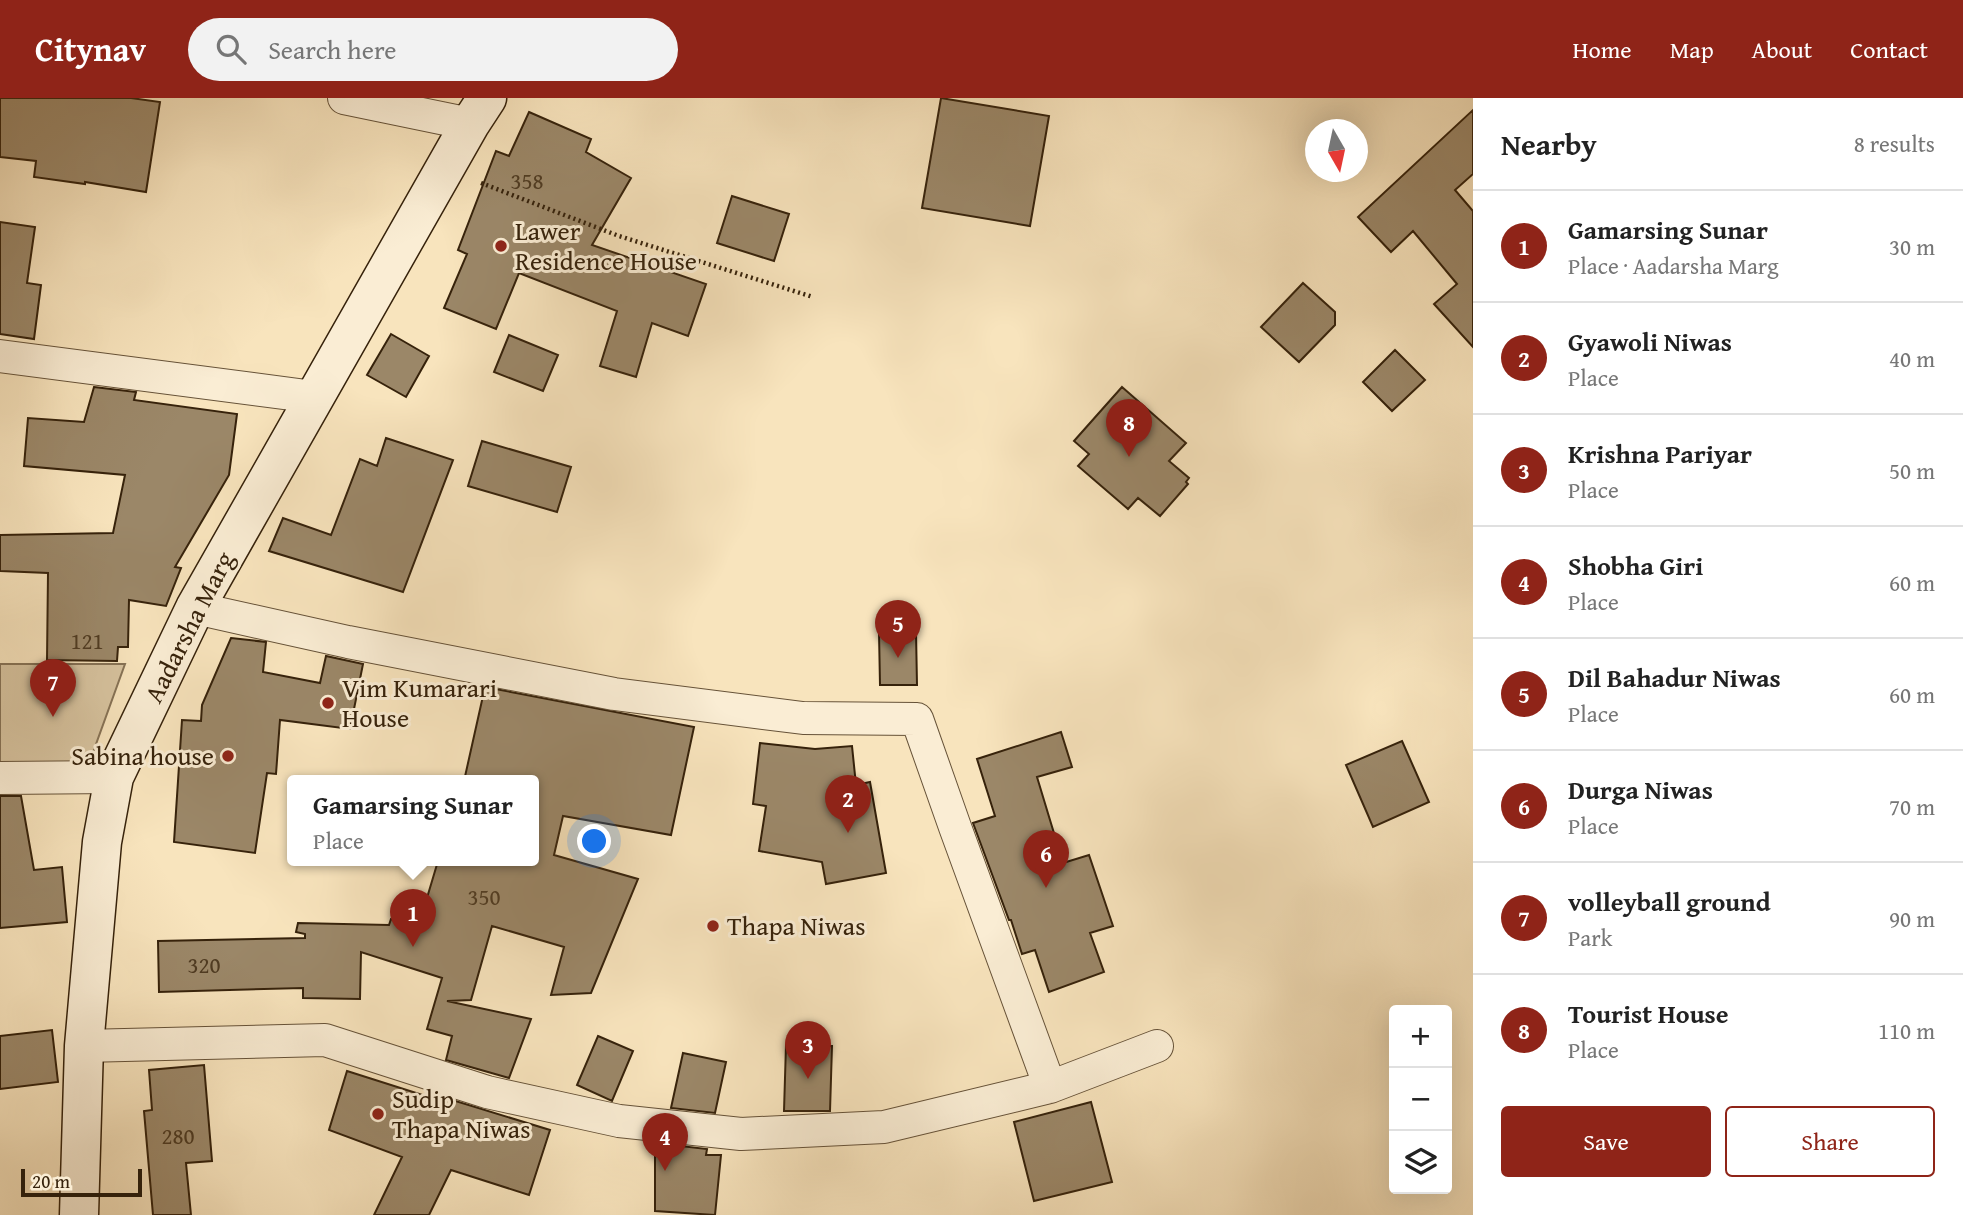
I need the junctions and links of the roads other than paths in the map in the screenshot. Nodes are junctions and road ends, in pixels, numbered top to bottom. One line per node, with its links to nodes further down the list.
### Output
1 (344, 98): 2 (street)
2 (478, 111): 4 (main road, Aadarsha Marg)
3 (0, 356): 4 (street)
4 (314, 397): 5 (main road, Aadarsha Marg)
5 (195, 608): 6 (main road, Aadarsha Marg); 10 (street)
6 (114, 776): 7 (street); 8 (main road, Aadarsha Marg)
7 (0, 778)
8 (84, 1046): 10 (street); 11 (main road, Aadarsha Marg)
9 (1157, 1046): 10 (street)
10 (1050, 1087)
11 (79, 1215)

